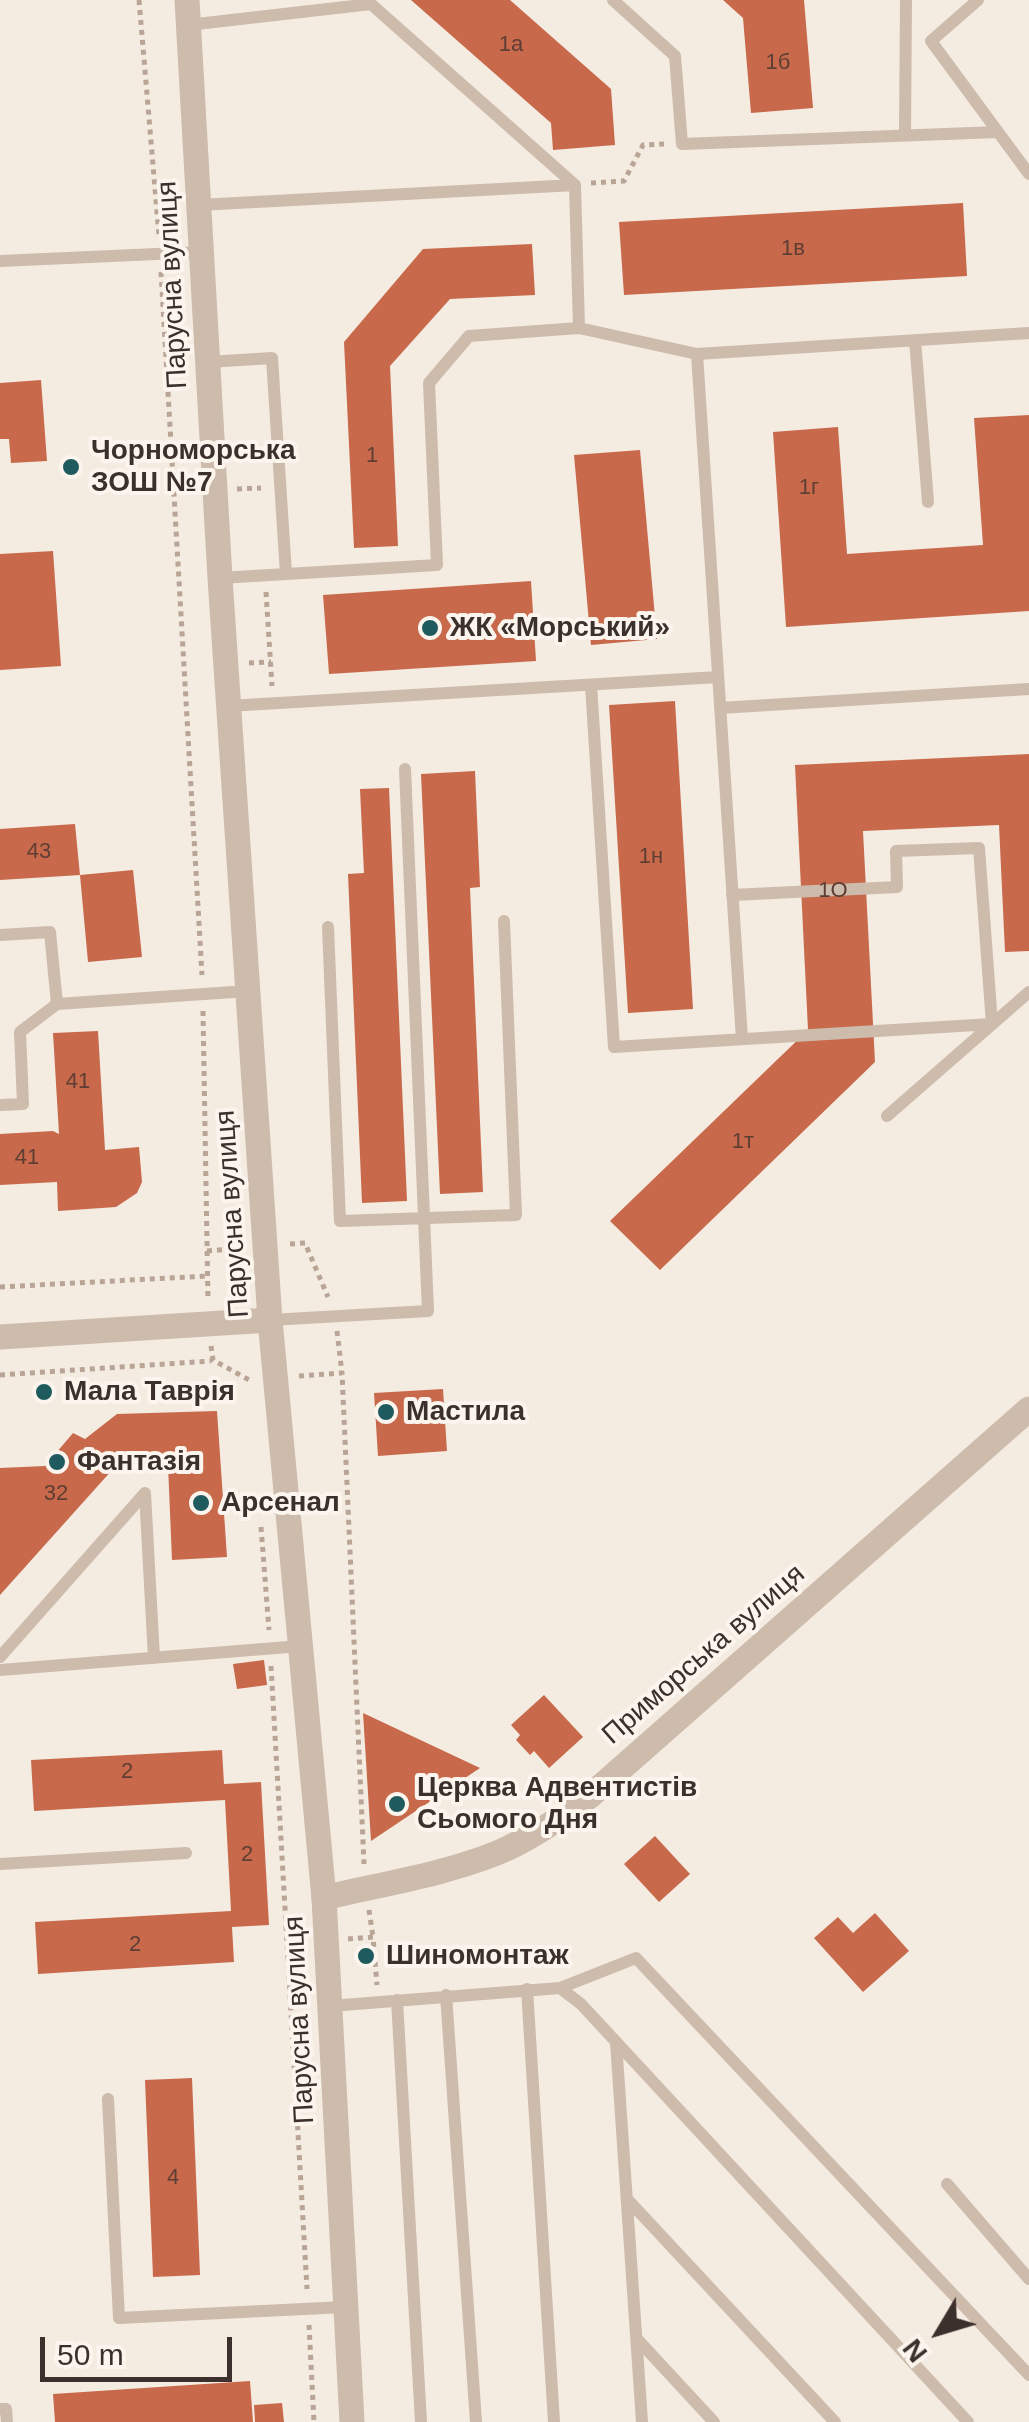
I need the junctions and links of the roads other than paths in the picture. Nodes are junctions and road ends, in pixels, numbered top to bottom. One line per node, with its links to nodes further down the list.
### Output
1 (613, 0): 6 (lane)
2 (906, 0): 6 (lane)
3 (978, 0): 5 (lane)
4 (188, 12): 8 (lane); 9 (street, Парусна вулиця)
5 (998, 132): 6 (lane); 7 (lane)
6 (905, 136)
7 (1029, 174)
8 (575, 184): 9 (lane); 12 (lane)
9 (199, 204): 10 (street, Парусна вулиця)
10 (201, 252): 11 (lane); 16 (street, Парусна вулиця)
11 (0, 261)
12 (579, 328): 15 (lane); 18 (lane)
13 (1029, 333): 14 (lane)
14 (914, 340): 15 (lane); 17 (lane)
15 (697, 354): 20 (lane)
16 (208, 362): 18 (lane); 19 (street, Парусна вулиця)
17 (928, 502)
18 (286, 574): 19 (lane)
19 (220, 578): 23 (street, Парусна вулиця)
20 (718, 677): 21 (lane); 24 (lane)
21 (591, 684): 23 (lane); 34 (lane)
22 (1029, 689): 24 (lane)
23 (228, 706): 30 (street, Парусна вулиця)
24 (720, 708): 26 (lane)
25 (405, 770): 37 (lane)
26 (732, 895): 33 (lane); 34 (lane)
27 (504, 921): 37 (lane)
28 (328, 927): 37 (lane)
29 (0, 935): 32 (lane)
30 (248, 991): 32 (lane); 38 (street, Парусна вулиця)
31 (1029, 992): 33 (lane)
32 (57, 1004): 35 (lane)
33 (992, 1024): 34 (lane); 36 (lane)
34 (742, 1039)
35 (0, 1105)
36 (887, 1116)
37 (424, 1218): 38 (lane)
38 (270, 1320): 39 (street); 41 (street, Парусна вулиця)
39 (0, 1337)
40 (1029, 1408): 47 (street, Приморська вулиця)
41 (301, 1646): 43 (lane); 47 (street, Парусна вулиця)
42 (0, 1656): 43 (lane)
43 (154, 1658): 44 (lane)
44 (0, 1670)
45 (186, 1853): 46 (lane)
46 (0, 1864)
47 (324, 1898): 52 (street, Парусна вулиця)
48 (560, 1988): 49 (lane); 53 (lane); 60 (lane)
49 (527, 1990): 50 (lane); 66 (lane)
50 (446, 1995): 51 (lane); 65 (lane)
51 (397, 2000): 52 (lane); 64 (lane)
52 (330, 2006): 58 (street, Парусна вулиця)
53 (616, 2042): 56 (lane); 70 (lane)
54 (108, 2099): 58 (lane)
55 (947, 2184): 57 (lane)
56 (629, 2201): 59 (lane); 69 (lane)
57 (1029, 2279)
58 (345, 2308): 63 (street, Парусна вулиця)
59 (637, 2339): 67 (lane); 68 (lane)
60 (1029, 2375)
61 (0, 2410): 62 (lane)
62 (7, 2422)
63 (352, 2422)
64 (420, 2422)
65 (476, 2422)
66 (554, 2422)
67 (642, 2422)
68 (714, 2422)
69 (835, 2422)
70 (968, 2422)

